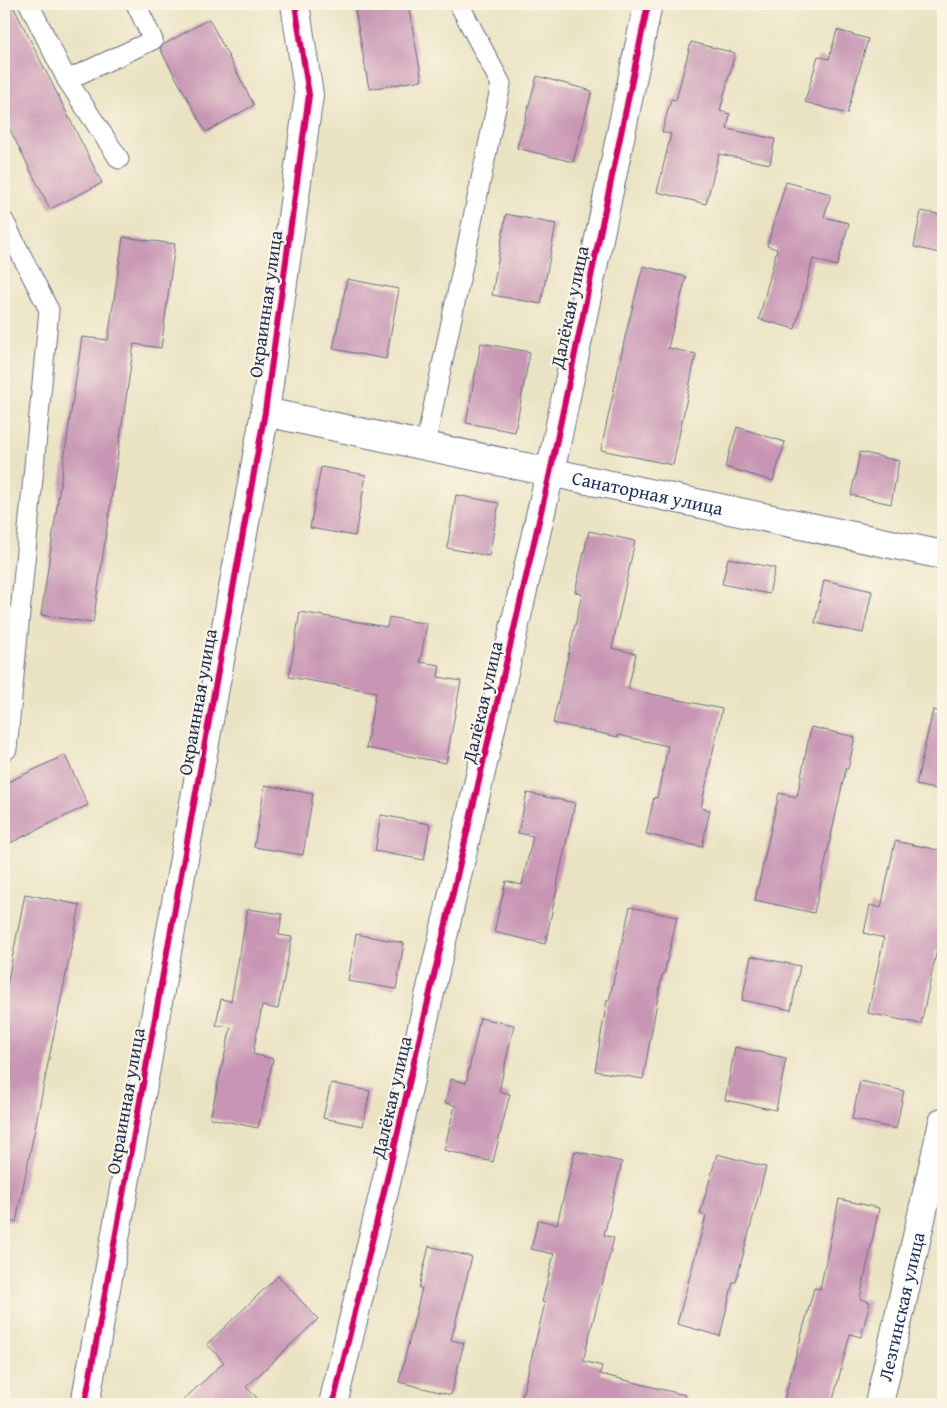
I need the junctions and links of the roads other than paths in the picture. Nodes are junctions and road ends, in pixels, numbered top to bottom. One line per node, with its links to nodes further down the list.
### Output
1 (29, 4): 6 (lane)
2 (136, 4): 6 (lane)
3 (294, 4): 9 (street, Окраинная улица)
4 (459, 4): 10 (lane)
5 (648, 4): 11 (street, Далёкая улица)
6 (67, 80): 7 (lane)
7 (119, 159)
8 (4, 221): 13 (lane)
9 (265, 412): 10 (street, Санаторная улица); 15 (street, Окраинная улица)
10 (425, 446): 11 (street, Санаторная улица)
11 (550, 473): 12 (street, Санаторная улица); 16 (street, Далёкая улица)
12 (943, 555)
13 (4, 751)
14 (943, 1122): 17 (street, Лезгинская улица)
15 (86, 1404)
16 (333, 1404)
17 (879, 1404)

